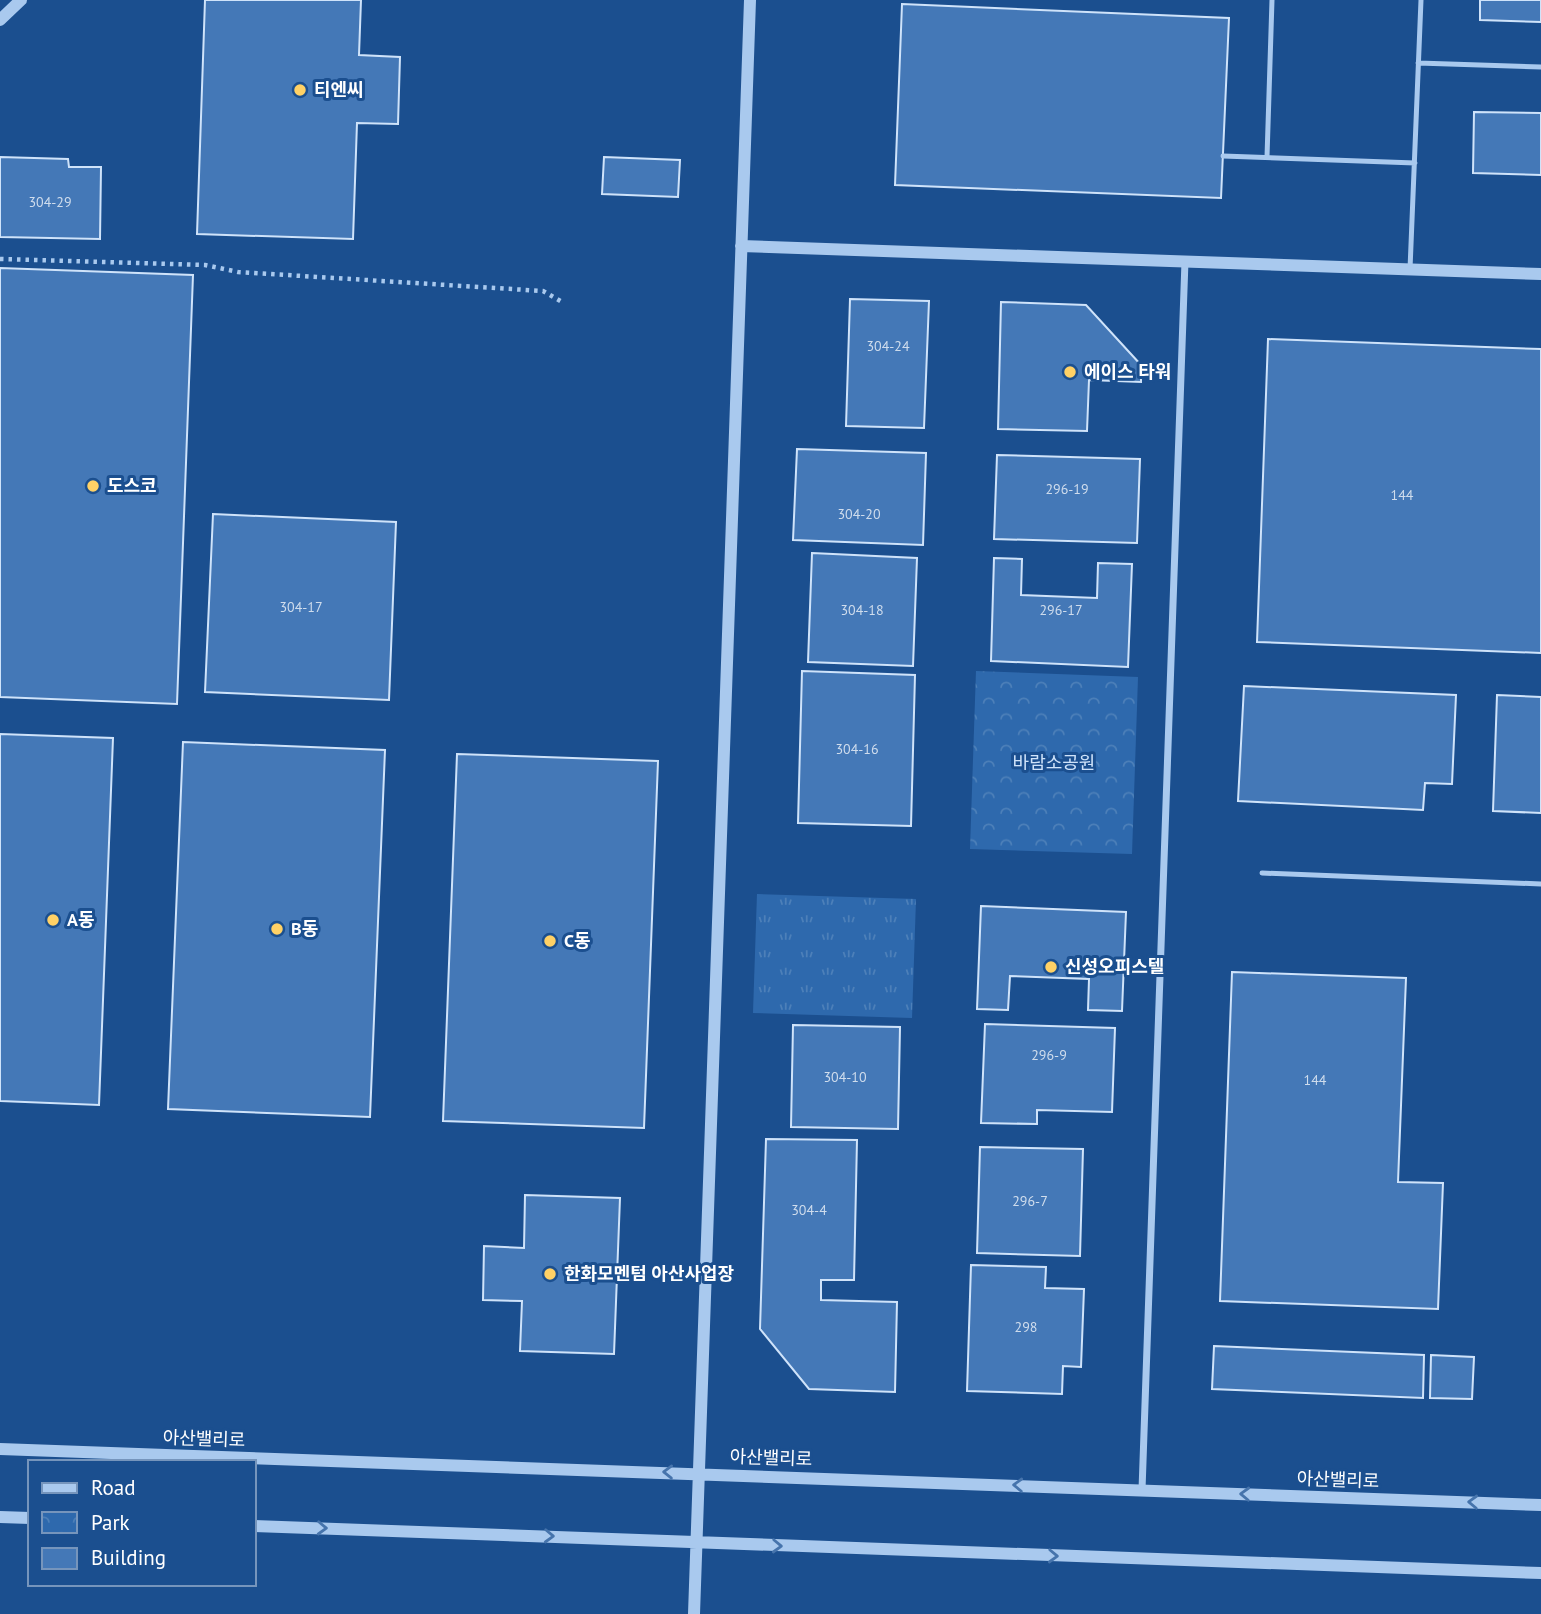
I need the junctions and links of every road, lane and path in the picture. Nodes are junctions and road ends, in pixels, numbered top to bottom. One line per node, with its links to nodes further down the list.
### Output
1 (21, 0): 5 (street)
2 (750, 0): 11 (street)
3 (1272, 0): 9 (lane)
4 (1421, 0): 6 (lane)
5 (0, 20)
6 (1418, 63): 7 (lane); 10 (lane)
7 (1541, 67)
8 (1223, 156): 9 (lane)
9 (1267, 157): 10 (lane)
10 (1415, 163): 14 (lane)
11 (741, 246): 13 (street); 20 (street)
12 (0, 259): 16 (path)
13 (1185, 261): 14 (street); 21 (street)
14 (1410, 269): 15 (street)
15 (1541, 274)
16 (562, 302)
17 (1262, 873): 18 (lane)
18 (1541, 884)
19 (0, 1449): 20 (street, 아산밸리로, one-way to 19)
20 (699, 1473): 21 (street, 아산밸리로, one-way to 20); 26 (street)
21 (1142, 1490): 22 (street, 아산밸리로, one-way to 21)
22 (1541, 1504)
23 (0, 1517): 24 (street)
24 (28, 1518)
25 (256, 1526): 26 (street, one-way to 26)
26 (696, 1543): 27 (street, one-way to 27); 28 (street)
27 (1541, 1573)
28 (694, 1614)

